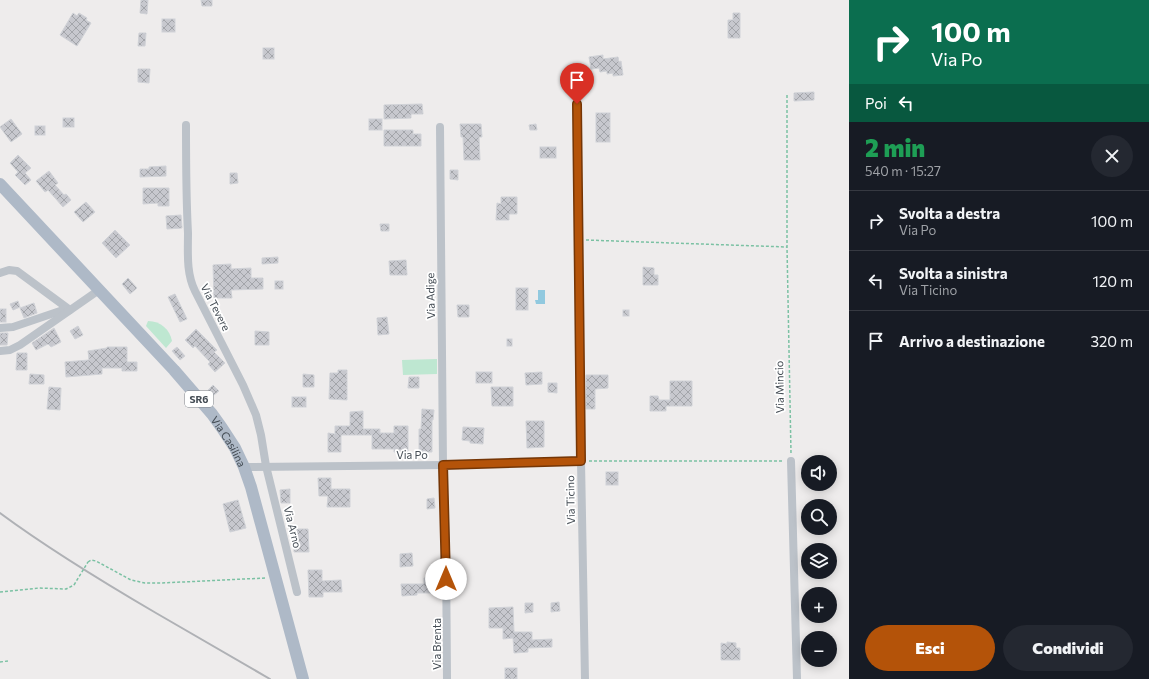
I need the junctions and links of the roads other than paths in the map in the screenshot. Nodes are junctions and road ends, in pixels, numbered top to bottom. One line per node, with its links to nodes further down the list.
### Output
1 (577, 104): 10 (street, Via Ticino)
2 (186, 125): 13 (street, Via Tevere)
3 (440, 127): 12 (street, Via Adige)
4 (0, 184): 6 (main road, Via Casilina / SR6)
5 (0, 273): 7 (street)
6 (99, 290): 7 (street); 14 (main road, Via Casilina / SR6)
7 (69, 309): 8 (street); 9 (street)
8 (0, 328)
9 (0, 351)
10 (581, 461): 12 (street, Via Po); 18 (street, Via Ticino)
11 (791, 461): 19 (street)
12 (443, 465): 13 (street, Via Po); 17 (street, Via Brenta)
13 (266, 466): 14 (street, Via Po); 15 (street, Via Arno)
14 (244, 467): 16 (main road, Via Casilina / SR6)
15 (298, 592)
16 (302, 675)
17 (447, 679)
18 (585, 679)
19 (797, 679)

